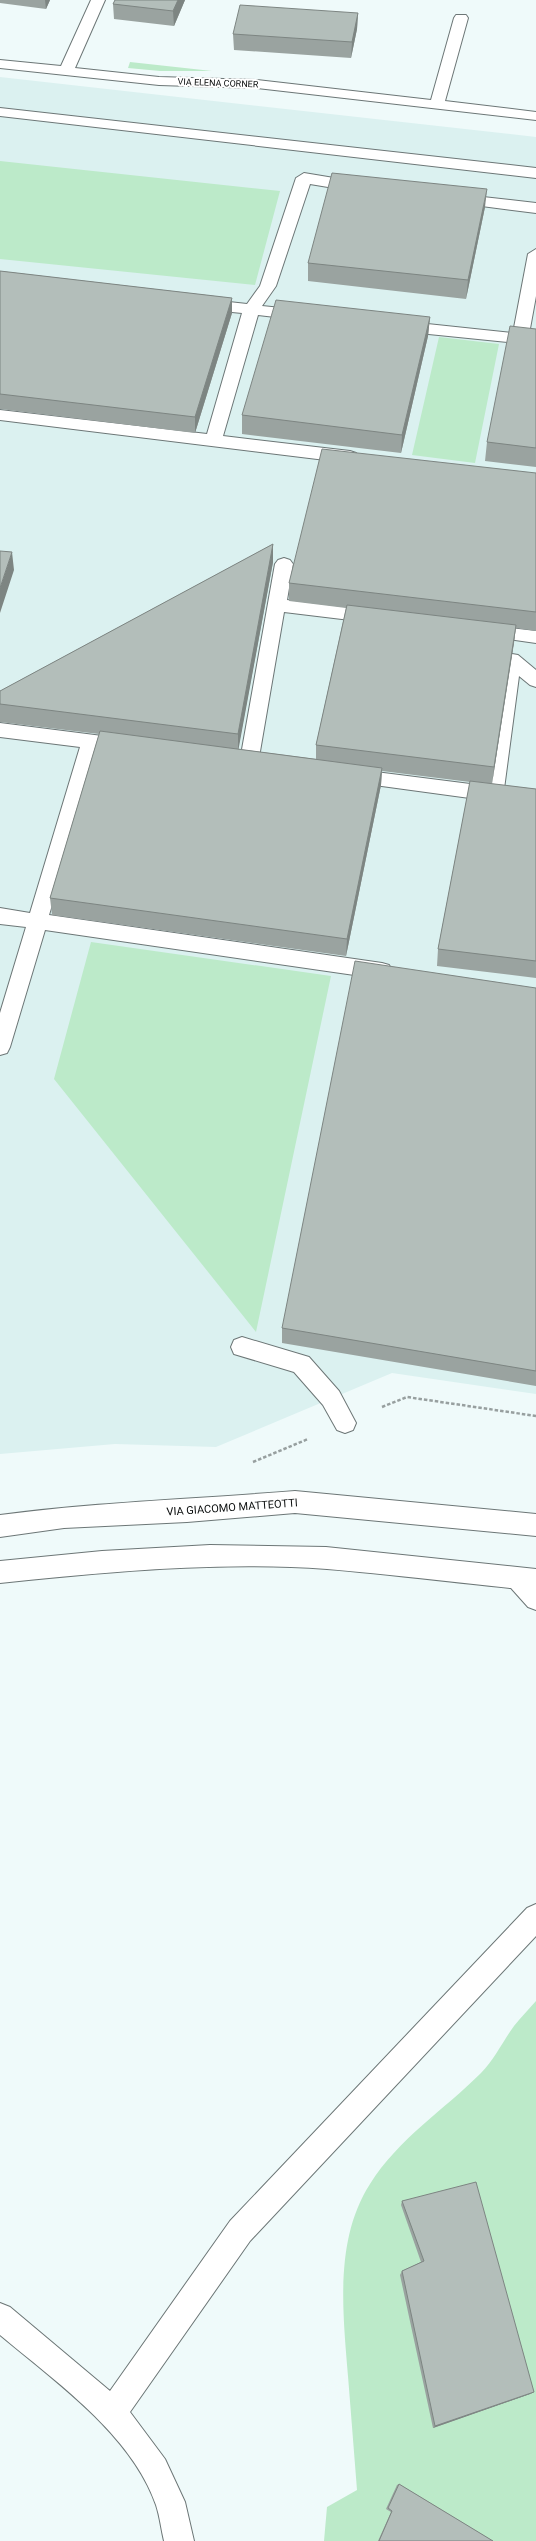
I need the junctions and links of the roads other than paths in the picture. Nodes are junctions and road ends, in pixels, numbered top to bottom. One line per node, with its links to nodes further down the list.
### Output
1 (98, 0): 4 (street)
2 (461, 18): 5 (street)
3 (0, 64): 4 (street, VIA ELENA CORNER)
4 (67, 70): 5 (street, VIA ELENA CORNER)
5 (437, 104): 7 (street, VIA ELENA CORNER)
6 (0, 112): 8 (street)
7 (536, 116)
8 (536, 173)
9 (370, 189): 14 (street)
10 (441, 197): 11 (street)
11 (536, 208)
12 (536, 254): 17 (street)
13 (190, 303): 14 (street)
14 (251, 310): 15 (street); 20 (street)
15 (314, 316)
16 (385, 324): 17 (street)
17 (520, 339): 18 (street)
18 (536, 340)
19 (0, 415): 20 (street)
20 (212, 441): 21 (street)
21 (363, 459)
22 (284, 564): 23 (street)
23 (277, 605): 24 (street); 31 (street)
24 (395, 620)
25 (465, 628): 26 (street)
26 (536, 637)
27 (536, 680): 33 (street)
28 (0, 730): 29 (street)
29 (91, 742): 30 (street); 36 (street)
30 (147, 749)
31 (210, 758)
32 (336, 774): 33 (street)
33 (494, 794): 34 (street)
34 (536, 800)
35 (0, 916): 36 (street)
36 (38, 922): 37 (street); 38 (street)
37 (402, 974)
38 (0, 1047)
39 (242, 1347): 40 (street)
40 (345, 1423)
41 (536, 1525): 42 (street, VIA GIACOMO MATTEOTTI)
42 (0, 1526)
43 (0, 1572): 44 (street)
44 (526, 1578): 45 (street)
45 (536, 1599)
46 (536, 1917): 48 (street)
47 (0, 2317): 48 (street)
48 (112, 2413): 49 (street)
49 (179, 2541)

